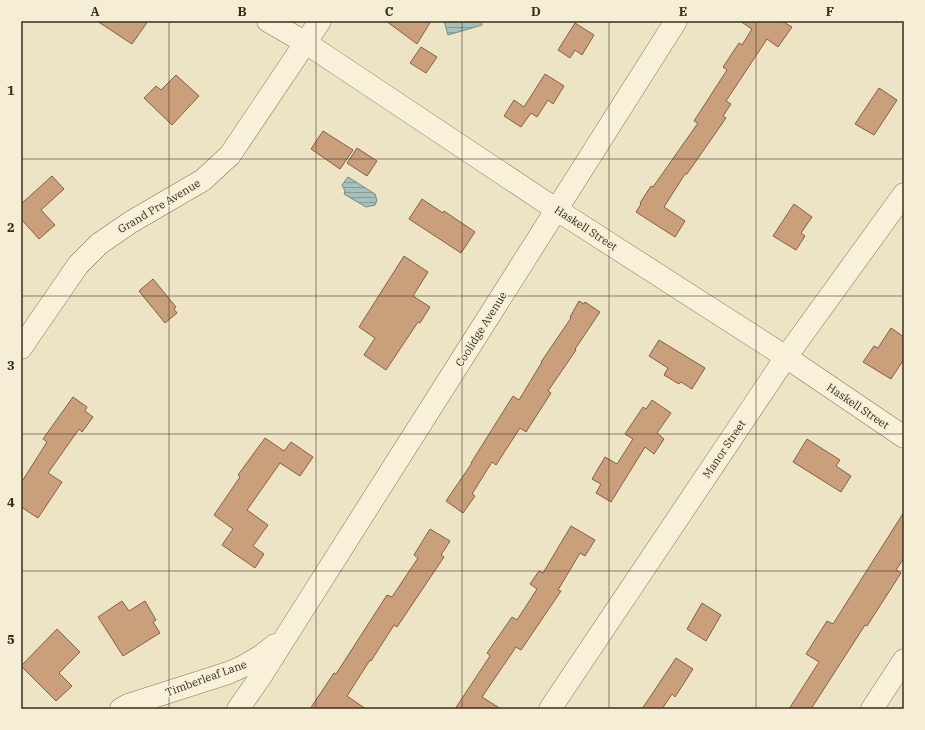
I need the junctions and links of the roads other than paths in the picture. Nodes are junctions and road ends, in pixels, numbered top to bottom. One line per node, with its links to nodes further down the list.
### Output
1 (268, 21): 4 (street, Haskell Street)
2 (320, 21): 4 (street, Grand Pre Avenue)
3 (676, 21): 6 (street, Coolidge Avenue)
4 (306, 43): 6 (street, Haskell Street); 7 (street, Grand Pre Avenue)
5 (904, 194): 8 (street, Manor Street)
6 (557, 210): 8 (street, Haskell Street); 10 (street, Coolidge Avenue)
7 (21, 348)
8 (786, 357): 9 (street, Haskell Street); 14 (street, Manor Street)
9 (904, 437)
10 (286, 637): 12 (street, Timberleaf Lane); 13 (street, Coolidge Avenue)
11 (904, 660): 15 (street)
12 (121, 709)
13 (238, 709)
14 (550, 709)
15 (872, 709)

